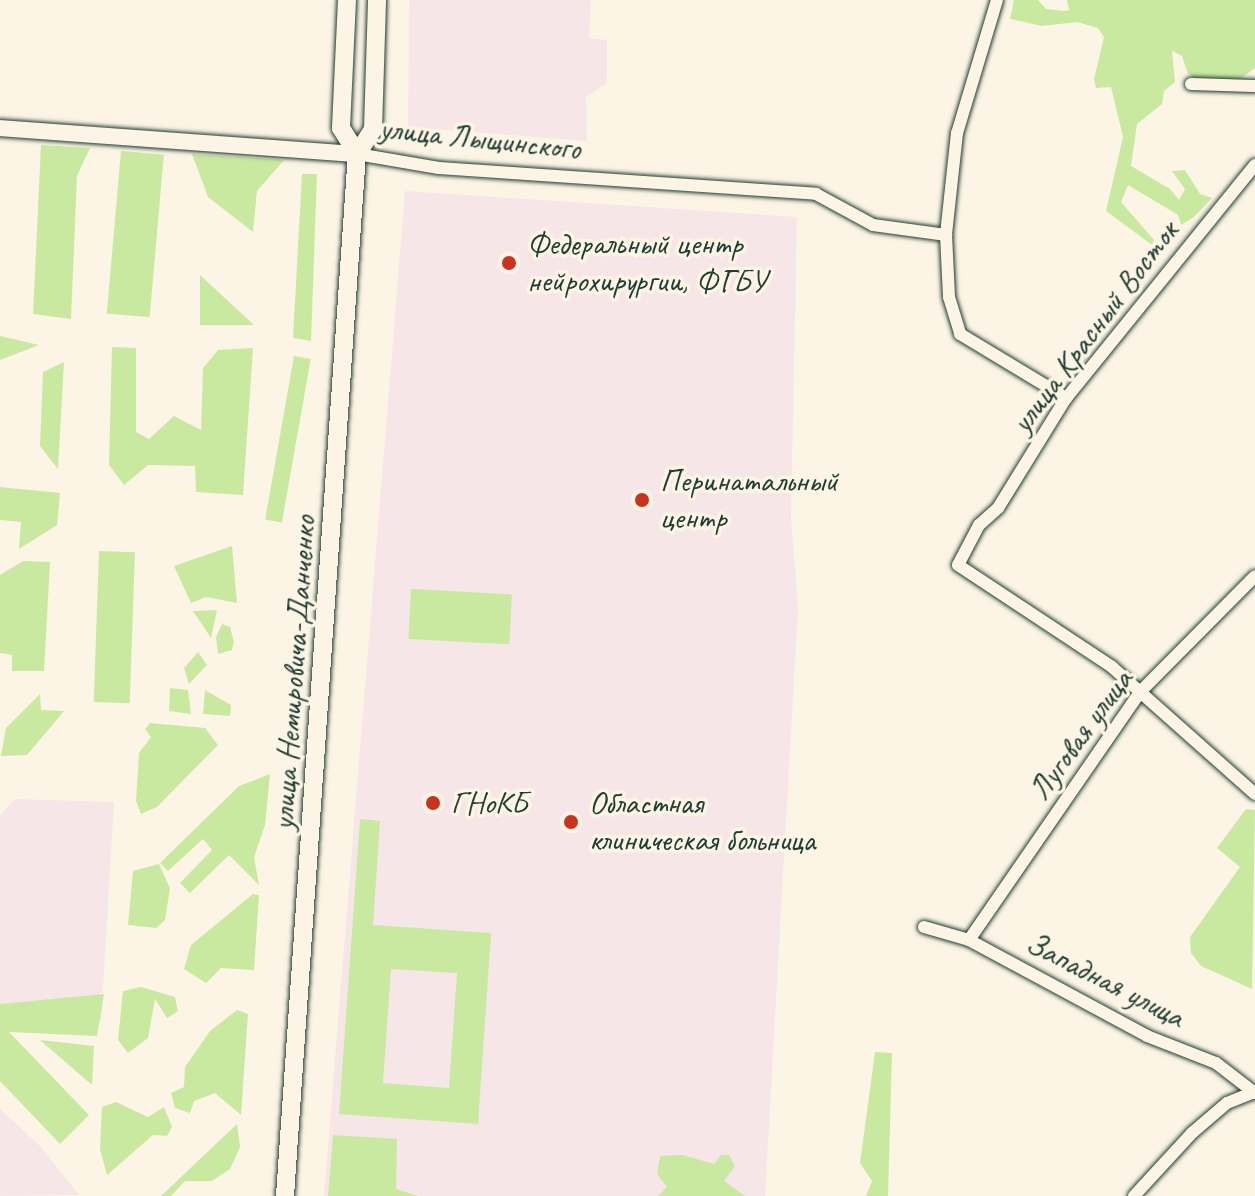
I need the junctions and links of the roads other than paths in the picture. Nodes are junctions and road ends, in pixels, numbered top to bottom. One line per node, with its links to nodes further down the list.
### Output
1 (347, 0): 7 (main road, улица Немировича-Данченко)
2 (377, 0): 7 (main road, улица Немировича-Данченко)
3 (997, 0): 9 (street)
4 (1191, 84): 5 (street)
5 (1255, 86)
6 (0, 128): 7 (street, улица Лыщинского)
7 (357, 154): 9 (street, улица Лыщинского); 17 (main road, улица Немировича-Данченко)
8 (1255, 165): 10 (street, улица Красный Восток)
9 (946, 235): 10 (street)
10 (1066, 398): 12 (street, улица Красный Восток)
11 (1255, 576): 12 (street, Луговая улица)
12 (1140, 692): 13 (street); 15 (street, Луговая улица)
13 (1255, 794)
14 (924, 927): 15 (street, Западная улица)
15 (969, 940): 16 (street, Западная улица)
16 (1254, 1092): 18 (street)
17 (285, 1196)
18 (1134, 1196)

